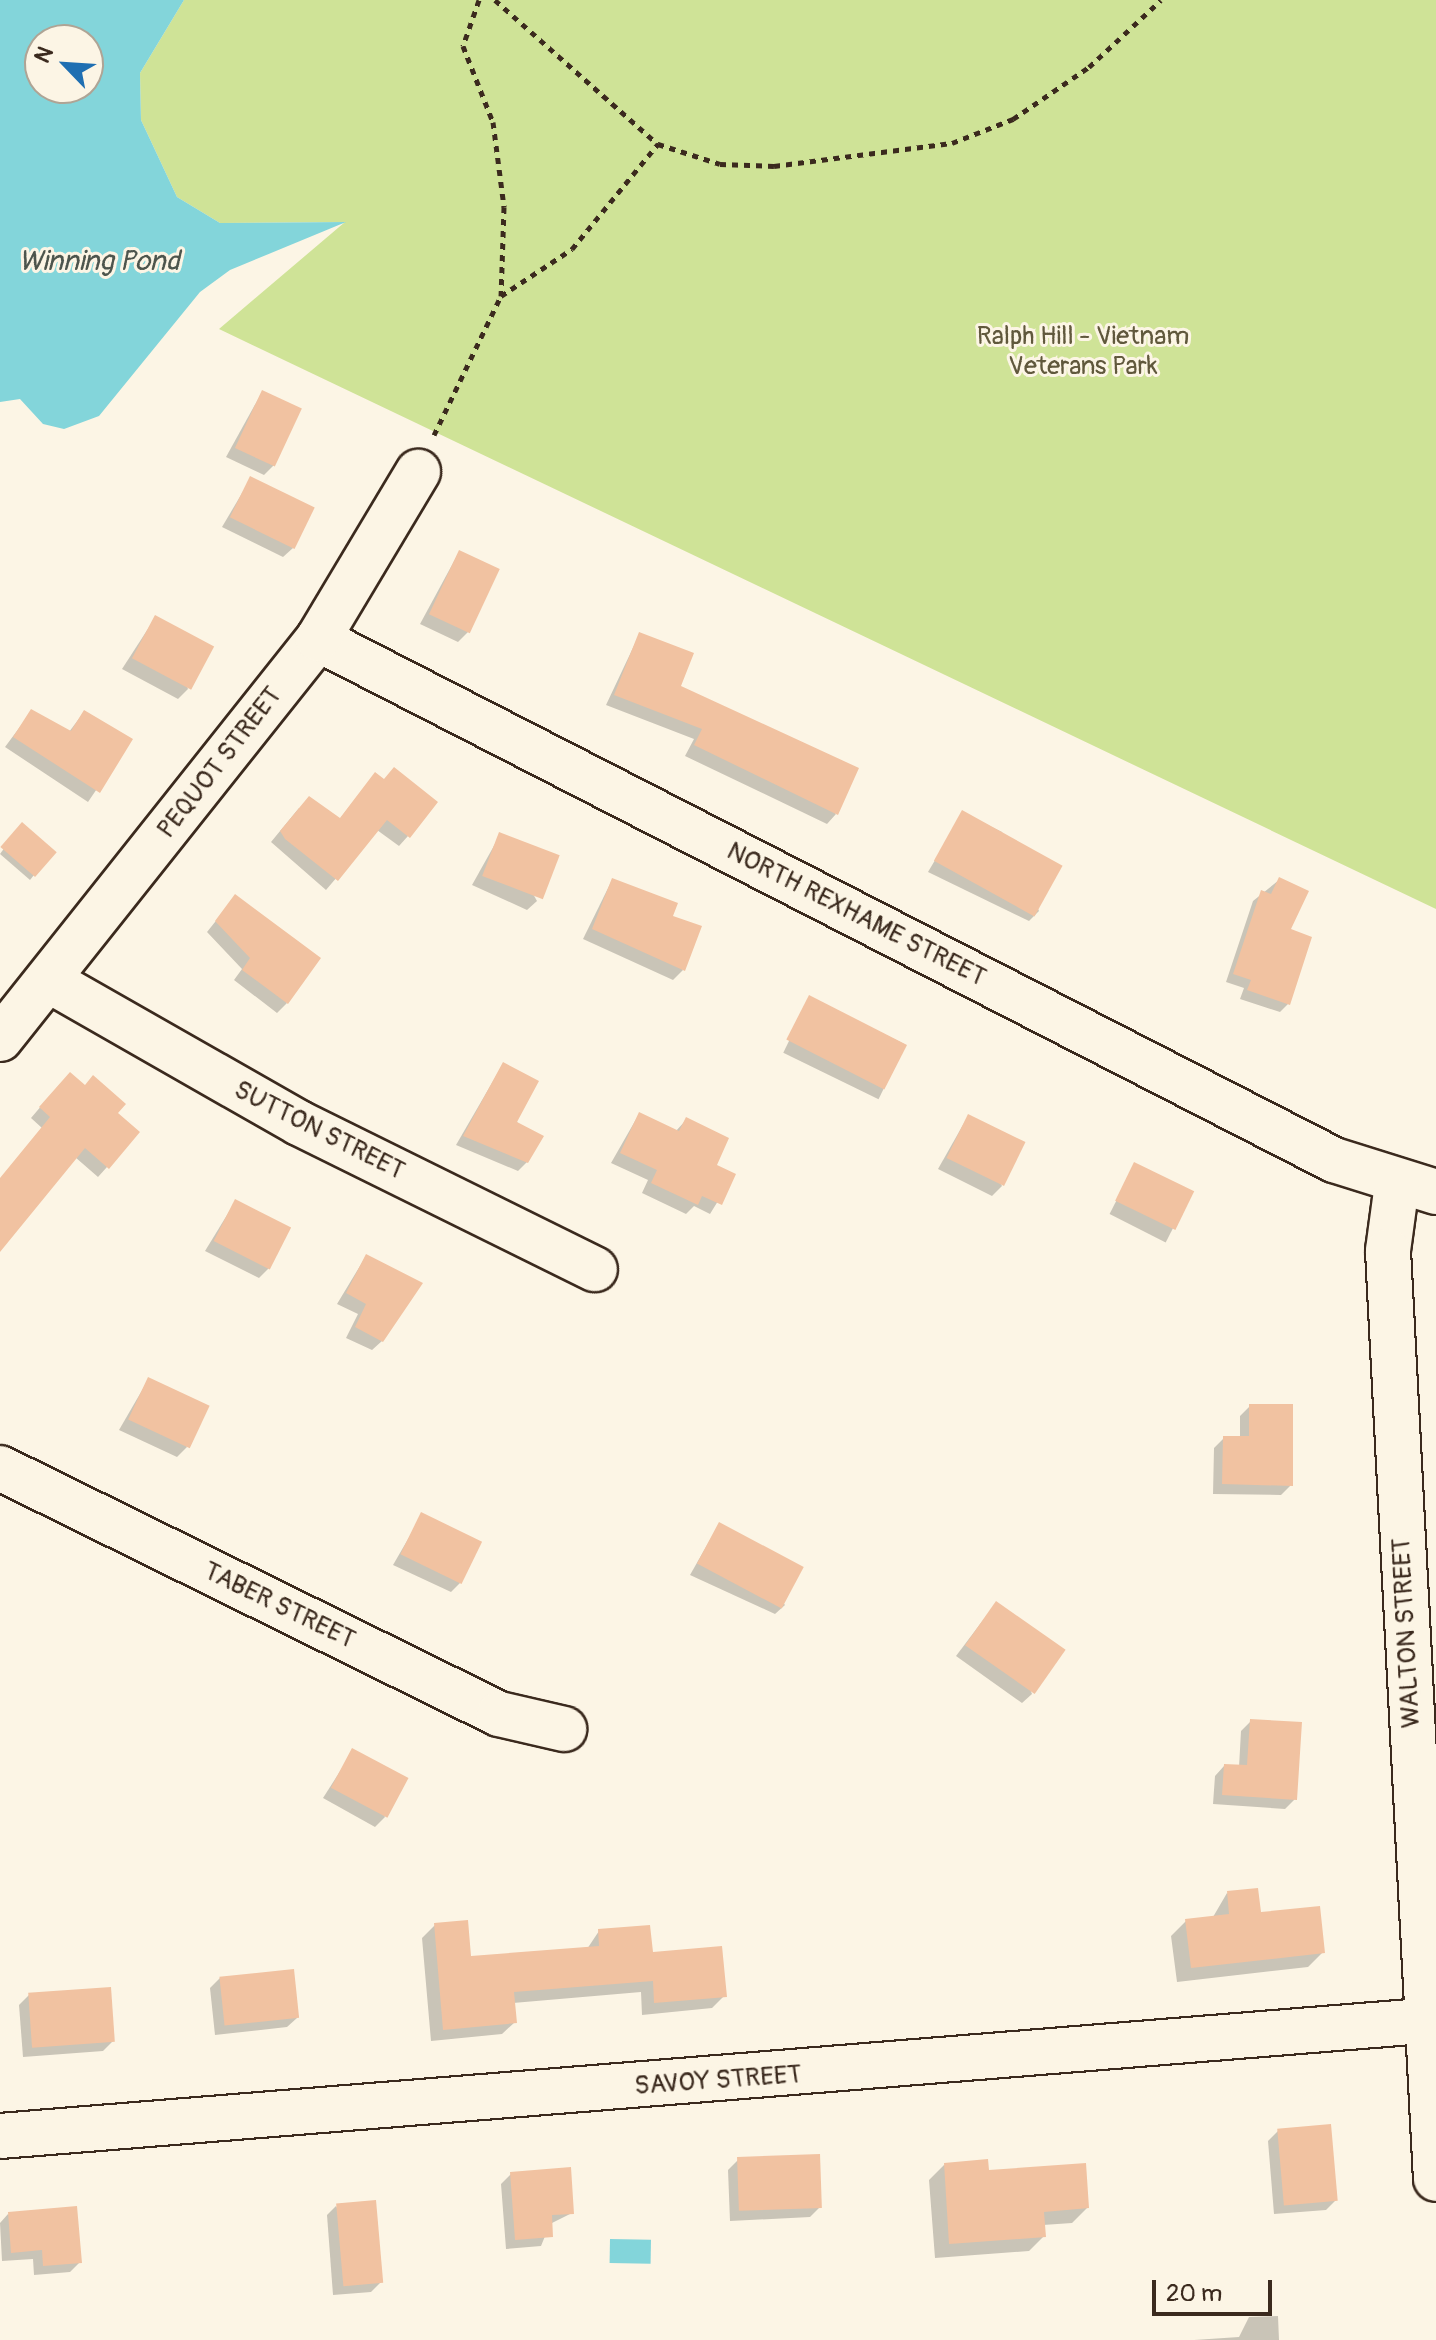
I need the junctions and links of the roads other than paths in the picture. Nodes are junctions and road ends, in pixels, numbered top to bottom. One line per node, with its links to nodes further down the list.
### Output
1 (418, 472): 2 (street, PEQUOT STREET)
2 (318, 639): 3 (street, PEQUOT STREET); 5 (street, NORTH REXHAME STREET)
3 (50, 981): 4 (street, PEQUOT STREET); 6 (street, SUTTON STREET)
4 (0, 1039)
5 (1416, 1188): 9 (street, WALTON STREET)
6 (595, 1269)
7 (0, 1468): 8 (street, TABER STREET)
8 (564, 1729)
9 (1431, 2021): 10 (street, SAVOY STREET); 11 (street, WALTON STREET)
10 (0, 2136)
11 (1436, 2179)

